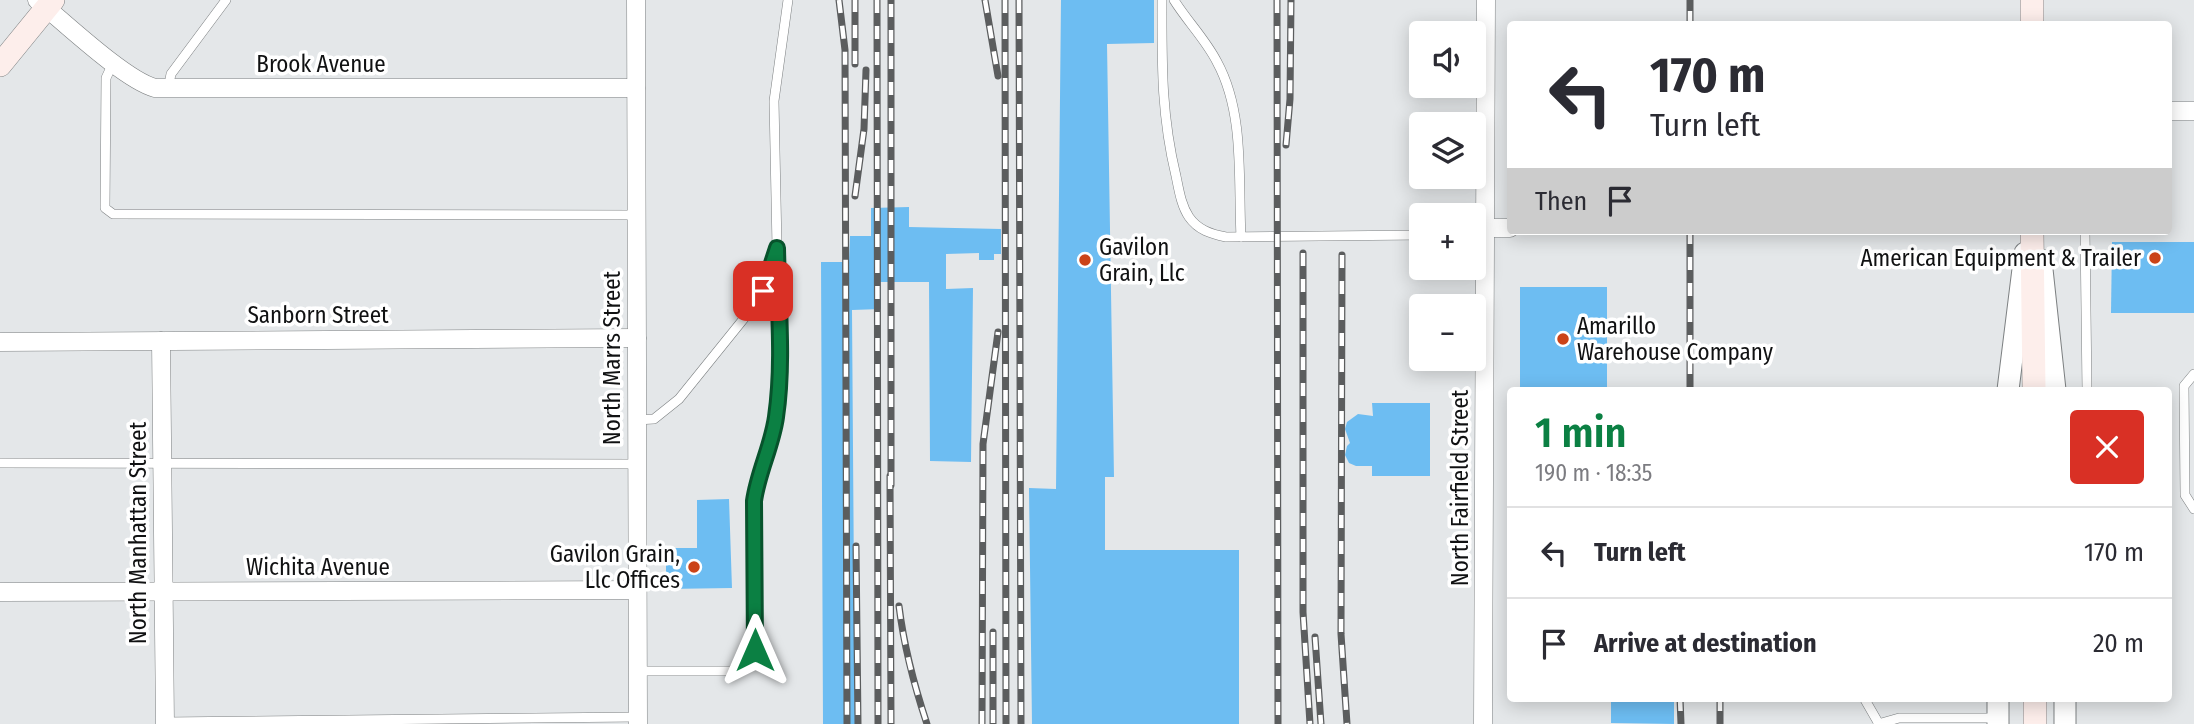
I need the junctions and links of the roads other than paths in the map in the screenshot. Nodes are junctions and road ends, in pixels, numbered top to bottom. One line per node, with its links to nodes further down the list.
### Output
1 (226, 0): 13 (lane)
2 (636, 0): 12 (street, North Marrs Street)
3 (788, 0): 26 (lane)
4 (1162, 0): 25 (lane)
5 (1174, 0): 25 (lane)
6 (1486, 0): 16 (street, North Fairfield Street)
7 (2032, 0): 9 (main road)
8 (46, 3): 10 (street, Brook Avenue); 11 (main road)
9 (2032, 21)
10 (113, 63): 13 (street, Brook Avenue); 17 (lane)
11 (0, 65)
12 (636, 88): 13 (street, Brook Avenue); 17 (street, North Marrs Street)
13 (168, 89)
14 (2172, 111): 15 (street)
15 (2194, 111)
16 (1481, 203)
17 (636, 215): 28 (street, North Marrs Street)
18 (1507, 228): 19 (street)
19 (1486, 230)
20 (1409, 235): 25 (lane)
21 (2030, 235): 32 (street)
22 (2032, 235): 33 (main road)
23 (2034, 235): 34 (street)
24 (2085, 235): 35 (lane)
25 (1241, 237)
26 (777, 248): 36 (lane); 44 (lane)
27 (1480, 280): 51 (street, North Fairfield Street)
28 (637, 338): 29 (street, Sanborn Street); 36 (street, North Marrs Street)
29 (161, 341): 30 (street, Sanborn Street); 38 (street, North Manhattan Street)
30 (0, 342)
31 (2194, 374): 40 (lane)
32 (2008, 387)
33 (2034, 387)
34 (2055, 387)
35 (2087, 387)
36 (636, 420): 39 (street, North Marrs Street)
37 (0, 463): 38 (lane)
38 (163, 464): 39 (lane); 43 (street, North Manhattan Street)
39 (636, 464): 41 (street, North Marrs Street)
40 (2194, 509)
41 (637, 590): 43 (street, Wichita Avenue); 44 (street, North Marrs Street)
42 (0, 592): 43 (street, Wichita Avenue)
43 (162, 592): 50 (street, North Manhattan Street)
44 (637, 671): 49 (street, North Marrs Street)
45 (1866, 702): 52 (lane)
46 (2035, 702): 53 (main road)
47 (2065, 702): 54 (street)
48 (1998, 714): 52 (lane)
49 (638, 720): 50 (lane)
50 (165, 723)
51 (1483, 724)
52 (1879, 724)
53 (2035, 724)
54 (2065, 724)

